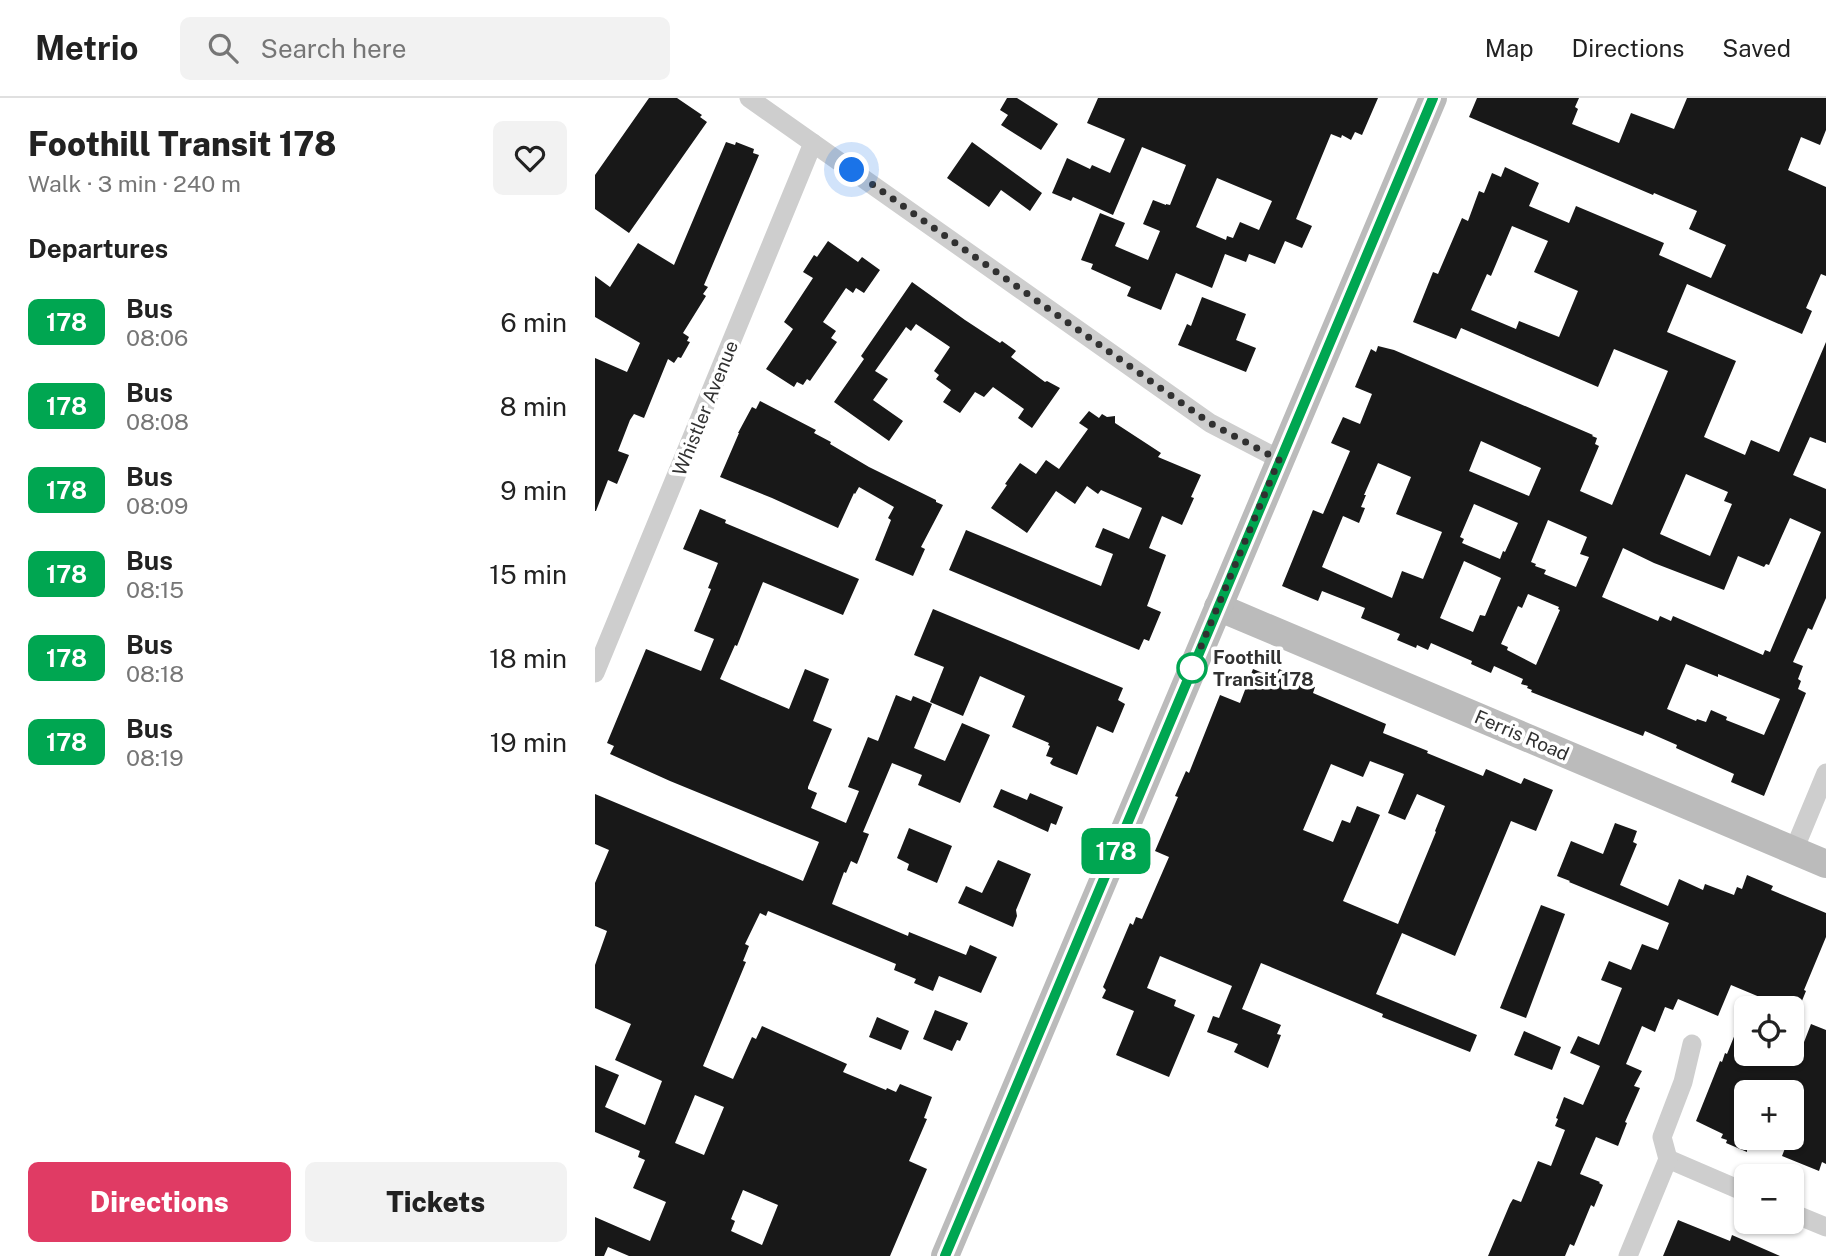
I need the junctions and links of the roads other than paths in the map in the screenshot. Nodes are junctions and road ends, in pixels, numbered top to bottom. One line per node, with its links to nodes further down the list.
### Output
1 (749, 98): 3 (street)
2 (1433, 98): 4 (street)
3 (813, 143): 4 (street); 6 (street, Whistler Avenue)
4 (1279, 460): 5 (street)
5 (1218, 607): 8 (street, Ferris Road); 15 (street)
6 (595, 673)
7 (1826, 773): 8 (street)
8 (1794, 850): 9 (street, Ferris Road)
9 (1826, 863)
10 (1692, 1044): 11 (street)
11 (1668, 1159): 12 (street); 16 (street)
12 (1734, 1187)
13 (1804, 1218): 14 (street)
14 (1826, 1227)
15 (945, 1256)
16 (1628, 1256)

